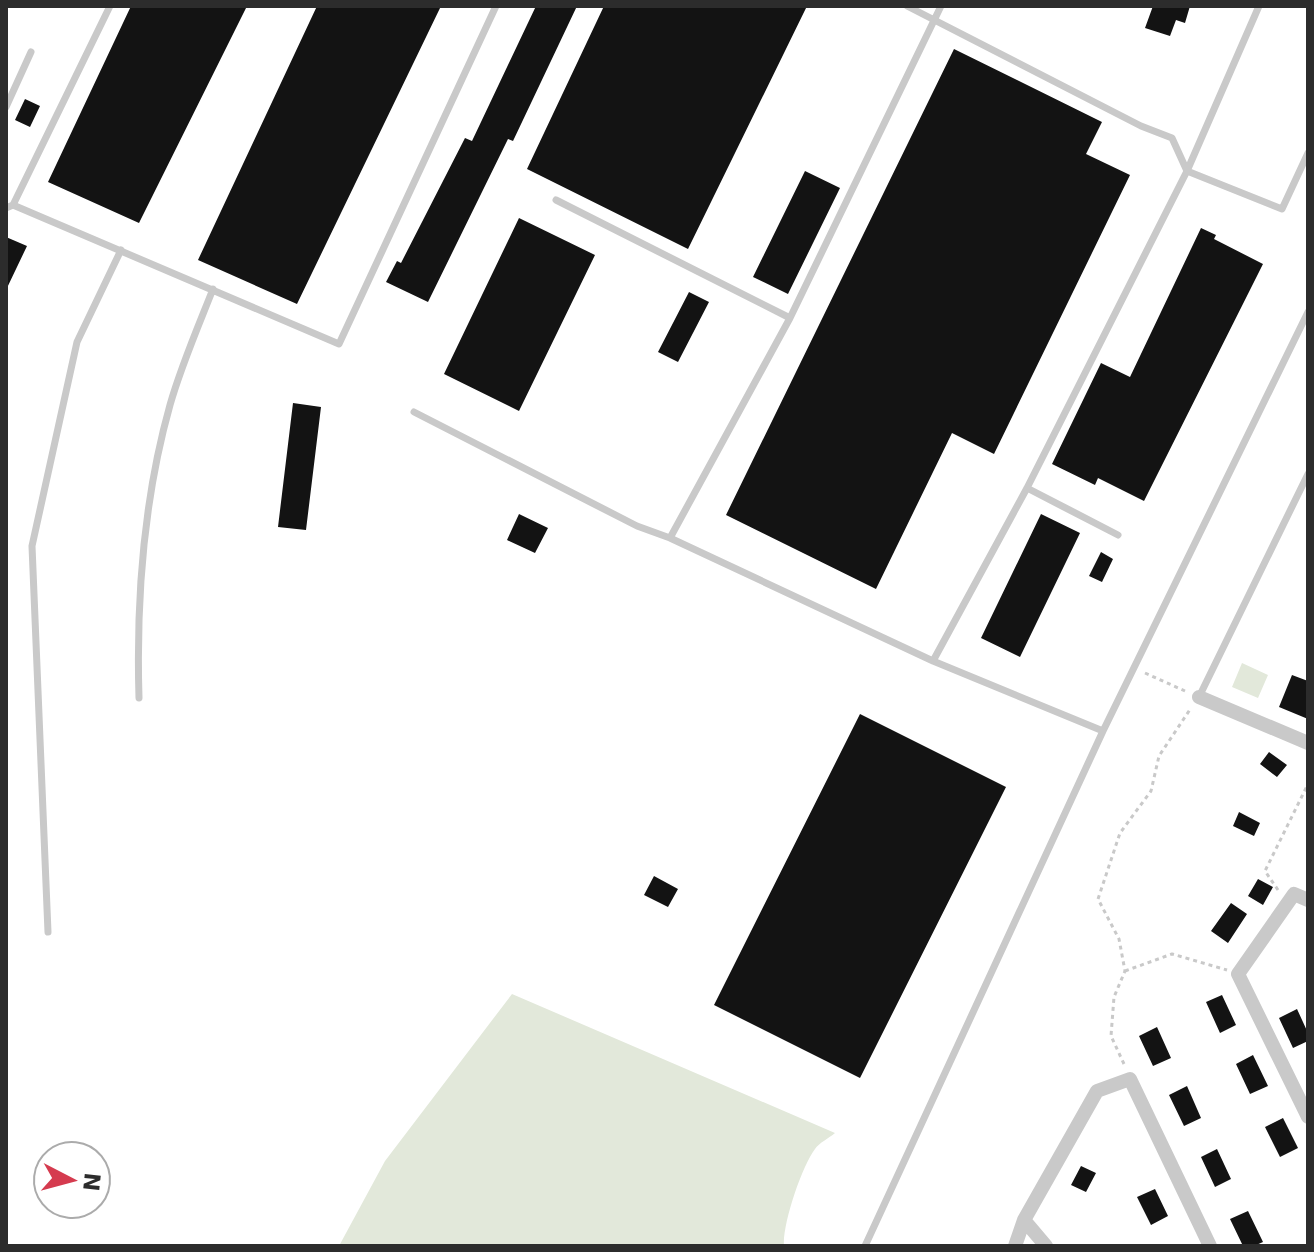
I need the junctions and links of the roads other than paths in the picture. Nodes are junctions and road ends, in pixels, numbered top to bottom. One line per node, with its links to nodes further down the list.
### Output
1 (110, 6): 12 (lane)
2 (496, 6): 14 (lane)
3 (907, 6): 6 (lane)
4 (941, 6): 6 (lane)
5 (1259, 6): 10 (lane)
6 (934, 20): 10 (lane); 16 (lane)
7 (31, 52): 8 (lane)
8 (6, 107)
9 (1308, 153): 10 (lane)
10 (1187, 171): 19 (lane)
11 (556, 200): 16 (lane)
12 (9, 206): 13 (lane)
13 (121, 250): 14 (lane); 28 (lane)
14 (213, 289): 24 (lane)
15 (1308, 312): 25 (lane)
16 (790, 318): 21 (lane)
17 (414, 412): 21 (lane)
18 (1308, 474): 23 (lane)
19 (1027, 488): 20 (lane); 22 (lane)
20 (1118, 535)
21 (670, 538): 22 (lane)
22 (933, 661): 25 (lane)
23 (1199, 697): 26 (street)
24 (139, 698)
25 (1103, 731): 31 (lane)
26 (1308, 743)
27 (1296, 899): 29 (street)
28 (48, 932)
29 (1308, 1117)
30 (1024, 1220): 32 (street); 33 (street); 34 (street)
31 (865, 1246)
32 (1015, 1246)
33 (1046, 1246)
34 (1210, 1246)

